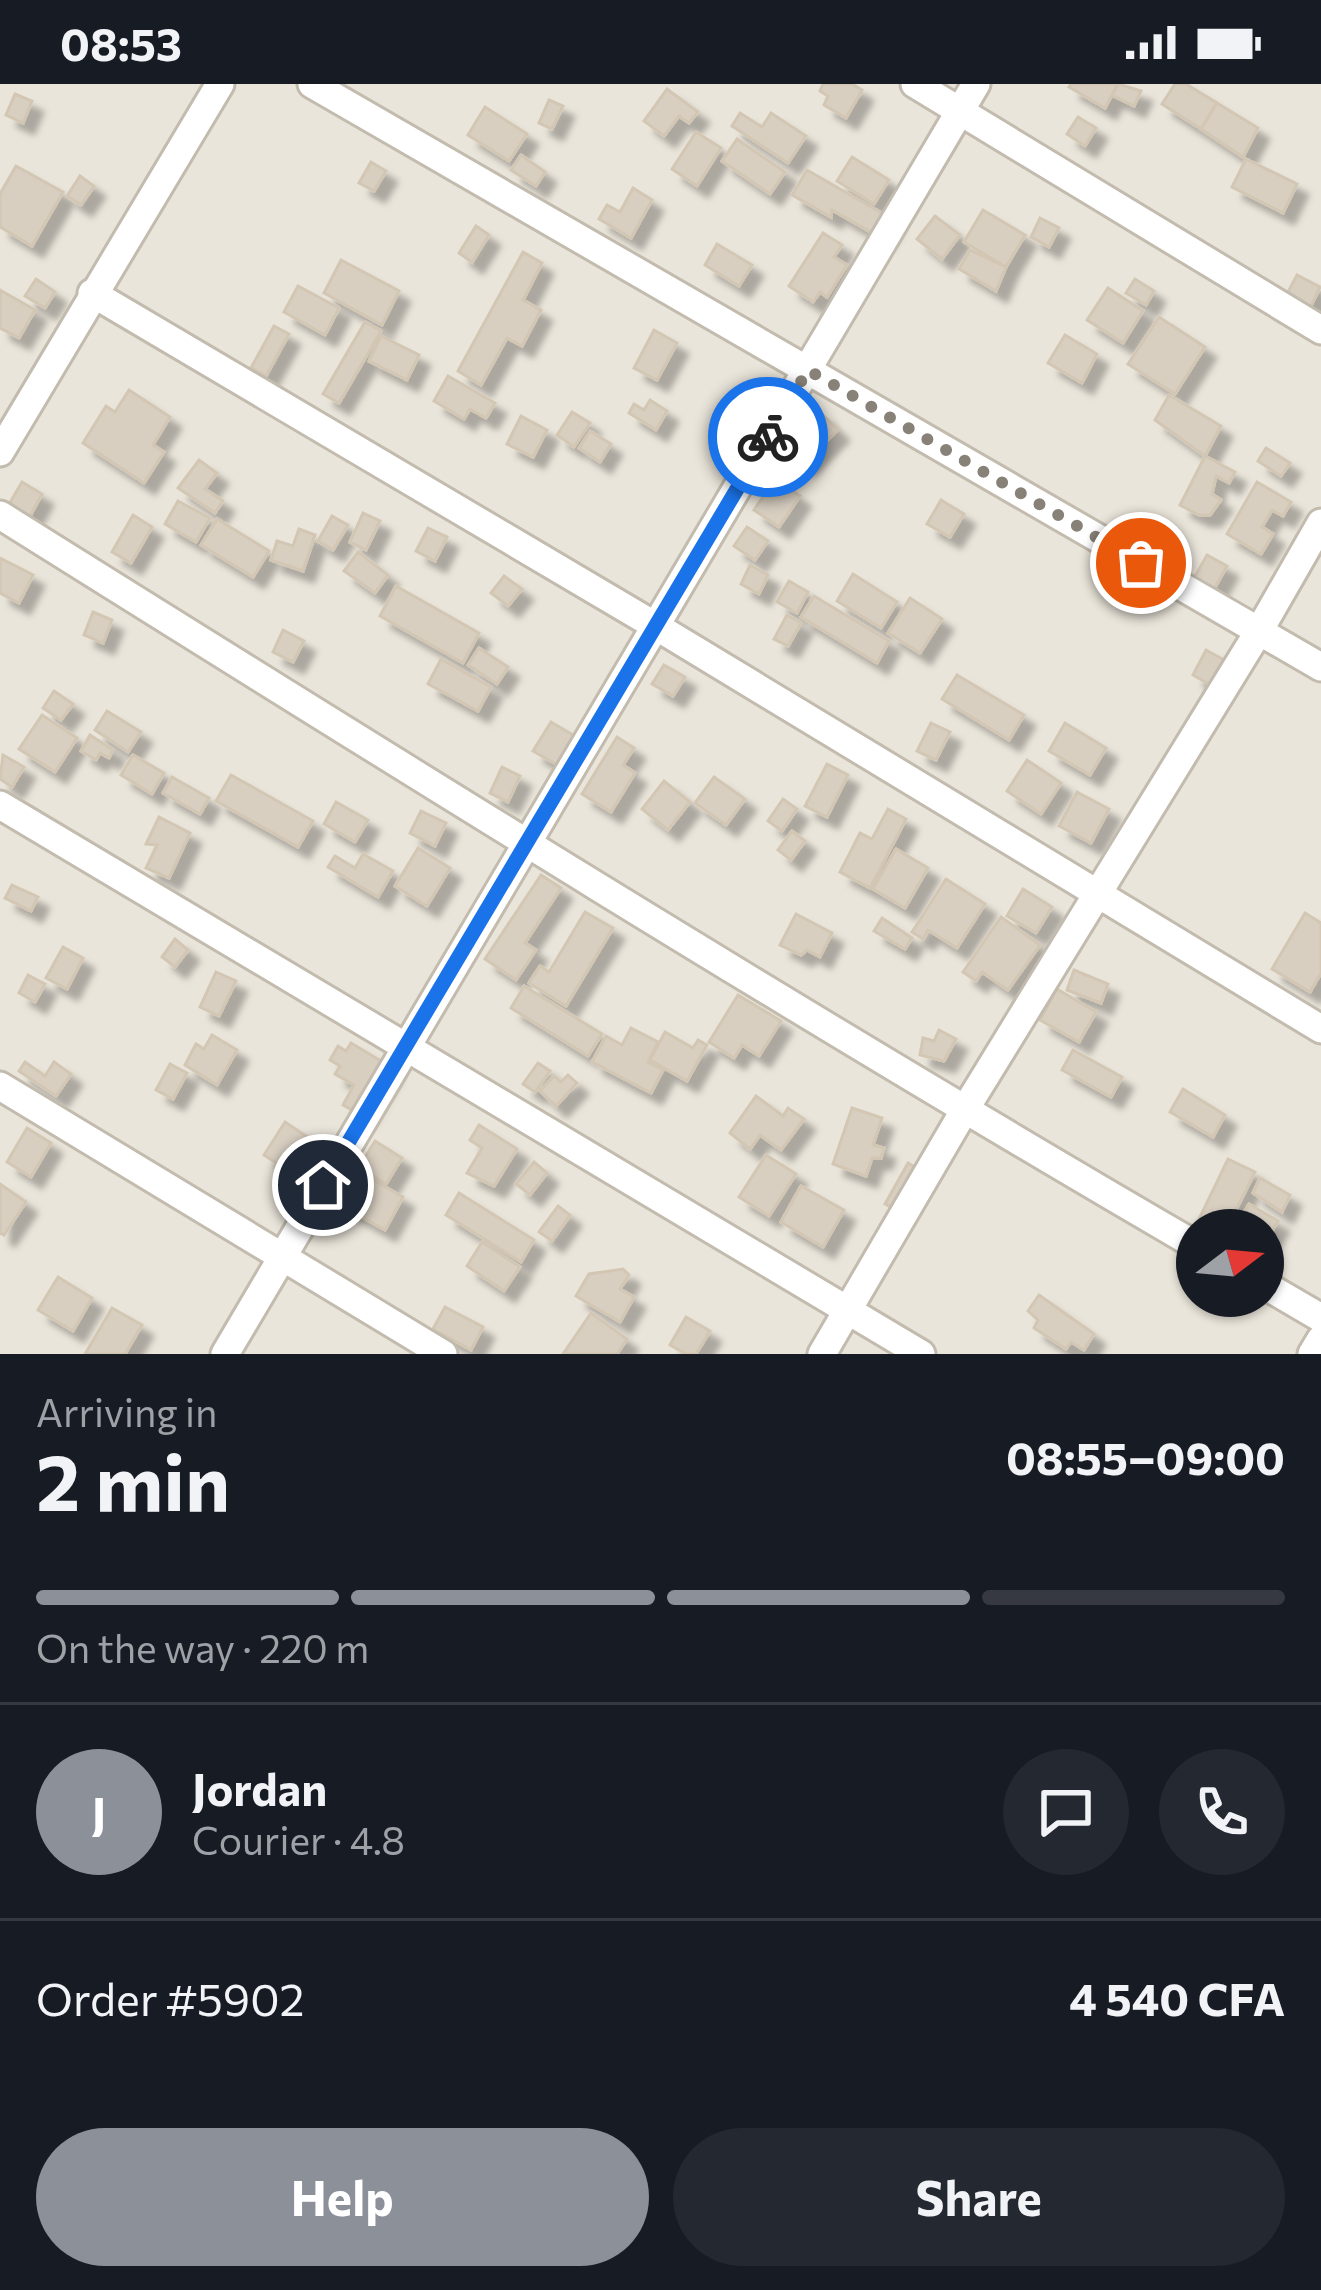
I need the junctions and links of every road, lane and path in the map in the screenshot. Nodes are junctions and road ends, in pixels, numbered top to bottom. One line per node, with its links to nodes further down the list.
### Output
1 (220, 84): 6 (street)
2 (312, 84): 8 (street)
3 (915, 84): 5 (street)
4 (976, 84): 5 (street)
5 (960, 110): 7 (street); 8 (street)
6 (92, 293): 9 (street); 12 (street)
7 (1321, 330)
8 (808, 370): 12 (street); 13 (street)
9 (0, 452)
10 (0, 515): 16 (street)
11 (1321, 523): 13 (street)
12 (654, 625): 16 (street); 17 (street)
13 (1259, 631): 14 (street); 17 (street)
14 (1321, 667)
15 (0, 805): 19 (street)
16 (524, 843): 19 (street); 21 (street)
17 (1098, 894): 18 (street); 21 (street)
18 (1321, 1029)
19 (406, 1046): 23 (street); 25 (street)
20 (0, 1086): 23 (street)
21 (964, 1111): 22 (street); 25 (street)
22 (1176, 1234)
23 (281, 1255): 28 (street); 29 (street)
24 (1284, 1296): 26 (street)
25 (850, 1310): 30 (street); 31 (street)
26 (1321, 1318)
27 (1321, 1339): 32 (street)
28 (225, 1354)
29 (443, 1354)
30 (822, 1354)
31 (921, 1354)
32 (1312, 1354)

